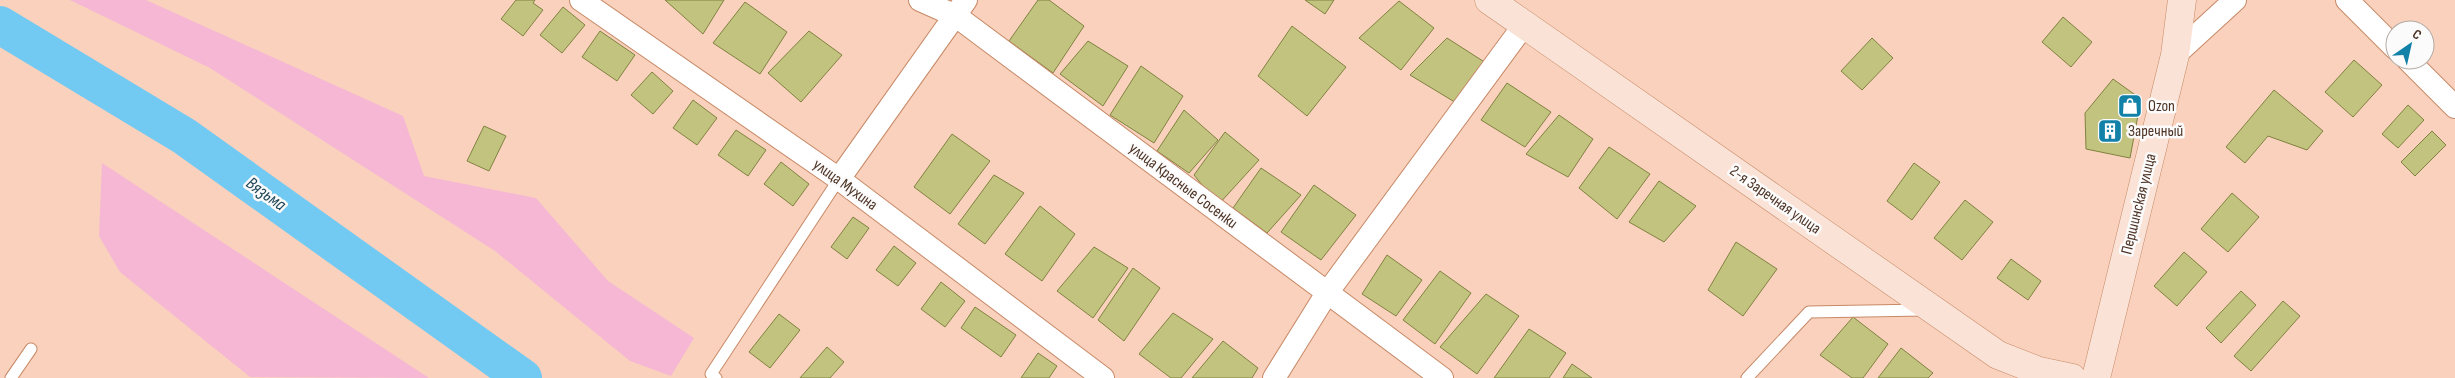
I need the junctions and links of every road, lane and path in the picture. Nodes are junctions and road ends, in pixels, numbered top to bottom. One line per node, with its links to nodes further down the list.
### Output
1 (581, 0): 13 (street, улица Мухина)
2 (920, 0): 7 (street, улица Красные Сосенки)
3 (1489, 0): 8 (main road, 2-я Заречная улица)
4 (2235, 0): 10 (street)
5 (2347, 0): 9 (street)
6 (2180, 1): 10 (main road, Першинская улица)
7 (961, 8): 13 (street); 14 (street, улица Красные Сосенки)
8 (1524, 25): 14 (street); 15 (main road, 2-я Заречная улица)
9 (2385, 38)
10 (2175, 55): 24 (main road, Першинская улица)
11 (2418, 70): 12 (street)
12 (2455, 107)
13 (839, 179): 18 (lane); 19 (street, улица Мухина)
14 (1327, 293): 20 (street); 21 (street, улица Красные Сосенки)
15 (1933, 310): 22 (lane); 23 (main road, 2-я Заречная улица)
16 (31, 349): 17 (lane)
17 (11, 378)
18 (716, 378)
19 (1103, 378)
20 (1274, 378)
21 (1442, 378)
22 (1747, 378)
23 (2072, 378)
24 (2096, 378)

